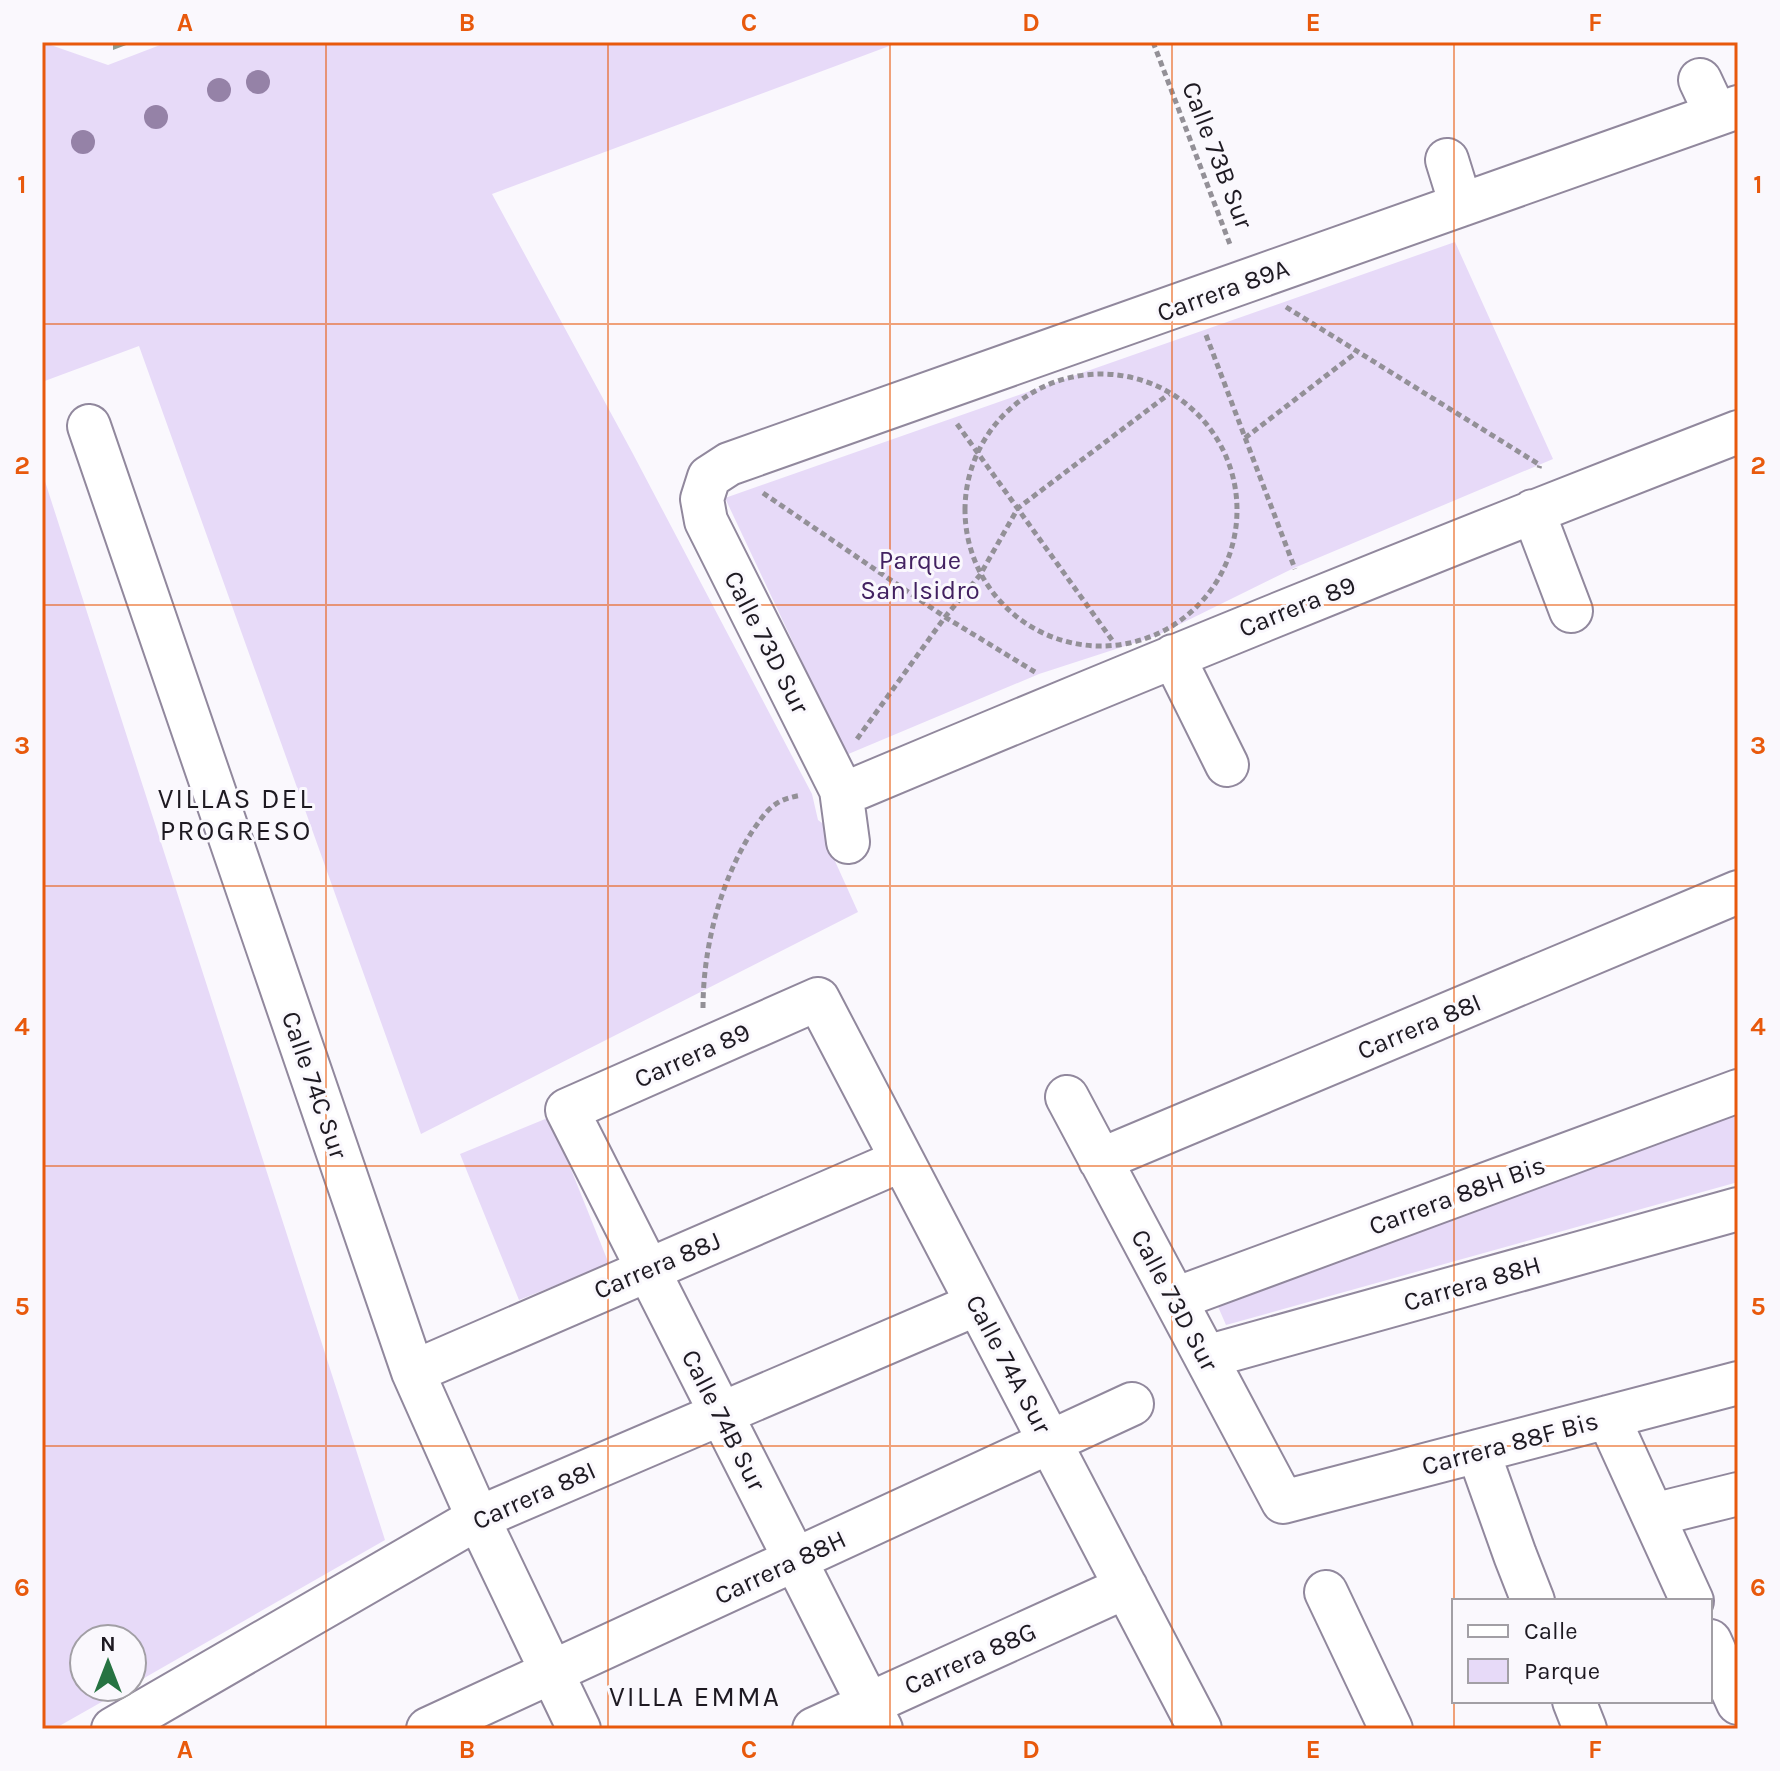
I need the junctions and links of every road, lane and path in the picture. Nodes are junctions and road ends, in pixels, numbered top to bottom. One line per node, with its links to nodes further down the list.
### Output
1 (1153, 42): 5 (path, Calle 73B Sur)
2 (1718, 101): 4 (street, Carrera 89A)
3 (1447, 160): 4 (street)
4 (1461, 205): 5 (street, Carrera 89A)
5 (1244, 282): 6 (street, Carrera 89A); 7 (path)
6 (1191, 301): 9 (street, Carrera 89A); 12 (path)
7 (1357, 352): 12 (path); 16 (path)
8 (1169, 394): 13 (path); 15 (path); 21 (path)
9 (921, 397): 13 (path); 14 (street, Carrera 89A)
10 (89, 426): 41 (street, Calle 74C Sur)
11 (1738, 432): 16 (street, Carrera 89)
12 (1245, 438): 18 (path)
13 (979, 454): 15 (path); 17 (path)
14 (709, 477): 20 (path); 25 (street, Calle 73D Sur)
15 (1018, 508): 17 (path); 21 (path)
16 (1533, 511): 18 (street, Carrera 89); 19 (street)
17 (980, 575): 20 (path); 21 (path)
18 (1310, 601): 22 (street, Carrera 89)
19 (1571, 611)
20 (945, 617): 23 (path); 25 (path)
21 (1117, 646)
22 (1173, 656): 23 (street, Carrera 89); 24 (street)
23 (1069, 699): 25 (street, Carrera 89)
24 (1227, 765)
25 (850, 789): 27 (street, Calle 73D Sur)
26 (760, 819): 30 (path)
27 (848, 842)
28 (1738, 892): 35 (street, Carrera 88I)
29 (818, 999): 30 (street, Carrera 89); 34 (street, Calle 74A Sur)
30 (705, 1049): 33 (street, Carrera 89)
31 (1738, 1091): 38 (street, Carrera 88H Bis)
32 (1067, 1097): 35 (street, Calle 73D Sur)
33 (567, 1110): 37 (street, Calle 74B Sur)
34 (902, 1160): 37 (street, Carrera 88J); 39 (street, Calle 74A Sur)
35 (1100, 1160): 38 (street, Calle 73D Sur)
36 (1738, 1209): 40 (street, Carrera 88H)
37 (648, 1269): 41 (street, Carrera 88J); 44 (street, Calle 74B Sur)
38 (1175, 1299): 40 (street, Calle 73D Sur)
39 (977, 1304): 44 (street, Carrera 88I); 46 (street, Calle 74A Sur)
40 (1206, 1357): 49 (street, Calle 73D Sur)
41 (413, 1372): 51 (street, Calle 74C Sur)
42 (1738, 1383): 45 (street, Carrera 88F Bis)
43 (1132, 1404): 46 (street, Carrera 88H)
44 (721, 1413): 51 (street, Carrera 88I); 52 (street, Calle 74B Sur)
45 (1608, 1417): 47 (street, Carrera 88F Bis); 50 (street)
46 (1050, 1443): 52 (street, Carrera 88H); 53 (street, Calle 74A Sur)
47 (1478, 1451): 49 (street, Carrera 88F Bis); 55 (street)
48 (1738, 1494): 50 (street)
49 (1283, 1502)
50 (1653, 1515): 56 (street)
51 (478, 1518): 58 (street, Calle 74C Sur); 62 (street, Carrera 88I)
52 (795, 1560): 58 (street, Carrera 88H); 61 (street, Calle 74B Sur)
53 (1126, 1587): 61 (street, Carrera 88G); 66 (street, Calle 74A Sur)
54 (1326, 1592): 67 (street)
55 (1532, 1599)
56 (1691, 1599)
57 (1712, 1645): 60 (street)
58 (552, 1672): 63 (street, Carrera 88H); 64 (street, Calle 74C Sur)
59 (1575, 1703): 68 (street)
60 (1738, 1703)
61 (875, 1717): 65 (street, Carrera 88G)
62 (113, 1729)
63 (428, 1729)
64 (579, 1729)
65 (814, 1729)
66 (1200, 1729)
67 (1391, 1729)
68 (1585, 1729)

